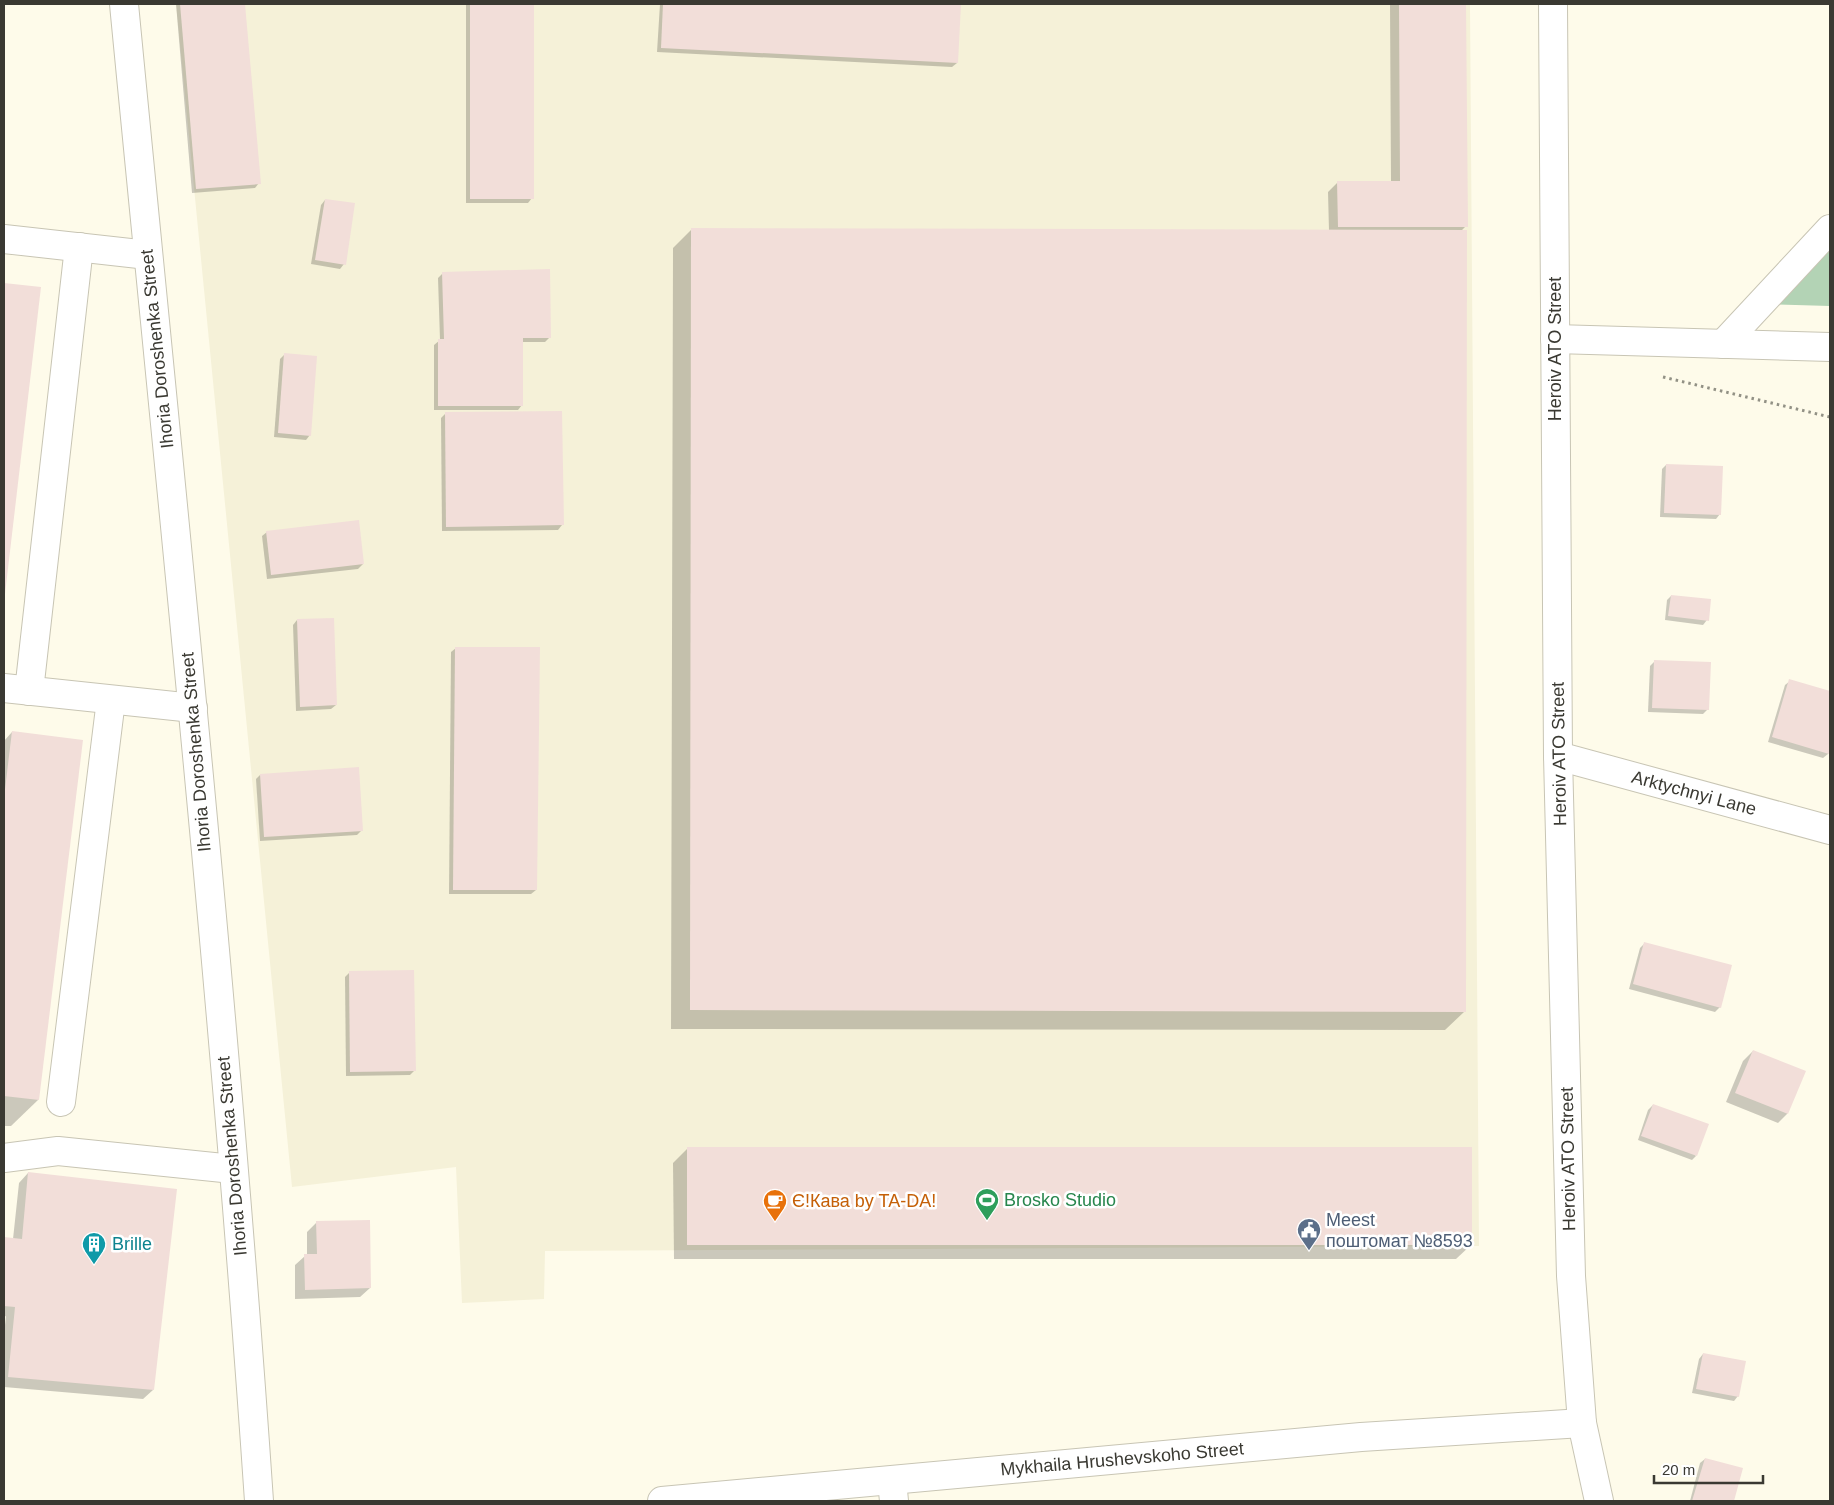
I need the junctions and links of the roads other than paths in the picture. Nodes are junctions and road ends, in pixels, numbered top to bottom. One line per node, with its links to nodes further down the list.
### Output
1 (124, 4): 6 (main road, Ihoria Doroshenka Street)
2 (1553, 4): 7 (main road, Heroiv ATO Street)
3 (1830, 229): 8 (main road)
4 (4, 239): 5 (main road)
5 (79, 247): 6 (main road); 10 (main road)
6 (148, 255): 12 (main road, Ihoria Doroshenka Street)
7 (1555, 339): 8 (main road); 13 (main road, Heroiv ATO Street)
8 (1723, 344): 9 (main road)
9 (1830, 348)
10 (16, 690): 11 (main road)
11 (111, 700): 12 (main road); 15 (main road)
12 (193, 708): 17 (main road, Ihoria Doroshenka Street)
13 (1558, 756): 14 (main road, Arktychnyi Lane); 18 (main road, Heroiv ATO Street)
14 (1830, 830)
15 (61, 1102)
16 (4, 1158): 17 (main road)
17 (233, 1169): 20 (main road, Ihoria Doroshenka Street)
18 (1582, 1423): 19 (main road, Mykhaila Hrushevskoho Street); 22 (main road, Heroiv ATO Street)
19 (893, 1491): 21 (main road, Mykhaila Hrushevskoho Street)
20 (259, 1501)
21 (662, 1501)
22 (1599, 1501)

